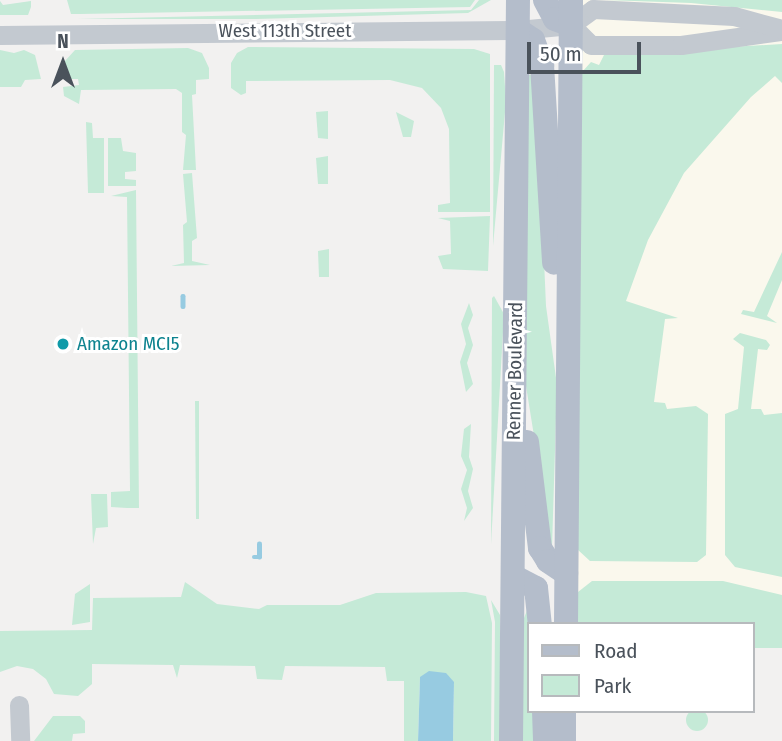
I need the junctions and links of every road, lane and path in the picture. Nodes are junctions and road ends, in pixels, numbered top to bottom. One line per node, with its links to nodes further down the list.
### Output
1 (518, 0): 6 (main road, Renner Boulevard)
2 (545, 0): 4 (main road)
3 (571, 0): 4 (main road)
4 (570, 25): 5 (street, West 113th Street); 5 (street, West 113th Street); 6 (street, West 113th Street); 8 (main road)
5 (782, 29)
6 (518, 30): 7 (street, West 113th Street); 8 (main road); 9 (main road, Renner Boulevard)
7 (0, 34)
8 (568, 328): 10 (main road)
9 (515, 379): 10 (main road); 11 (main road, Renner Boulevard)
10 (566, 573): 13 (main road)
11 (513, 576): 12 (main road); 18 (main road, Renner Boulevard)
12 (540, 622)
13 (566, 622)
14 (19, 705): 17 (street)
15 (544, 713): 19 (main road)
16 (564, 713): 20 (main road)
17 (20, 741)
18 (511, 741)
19 (545, 741)
20 (564, 741)

